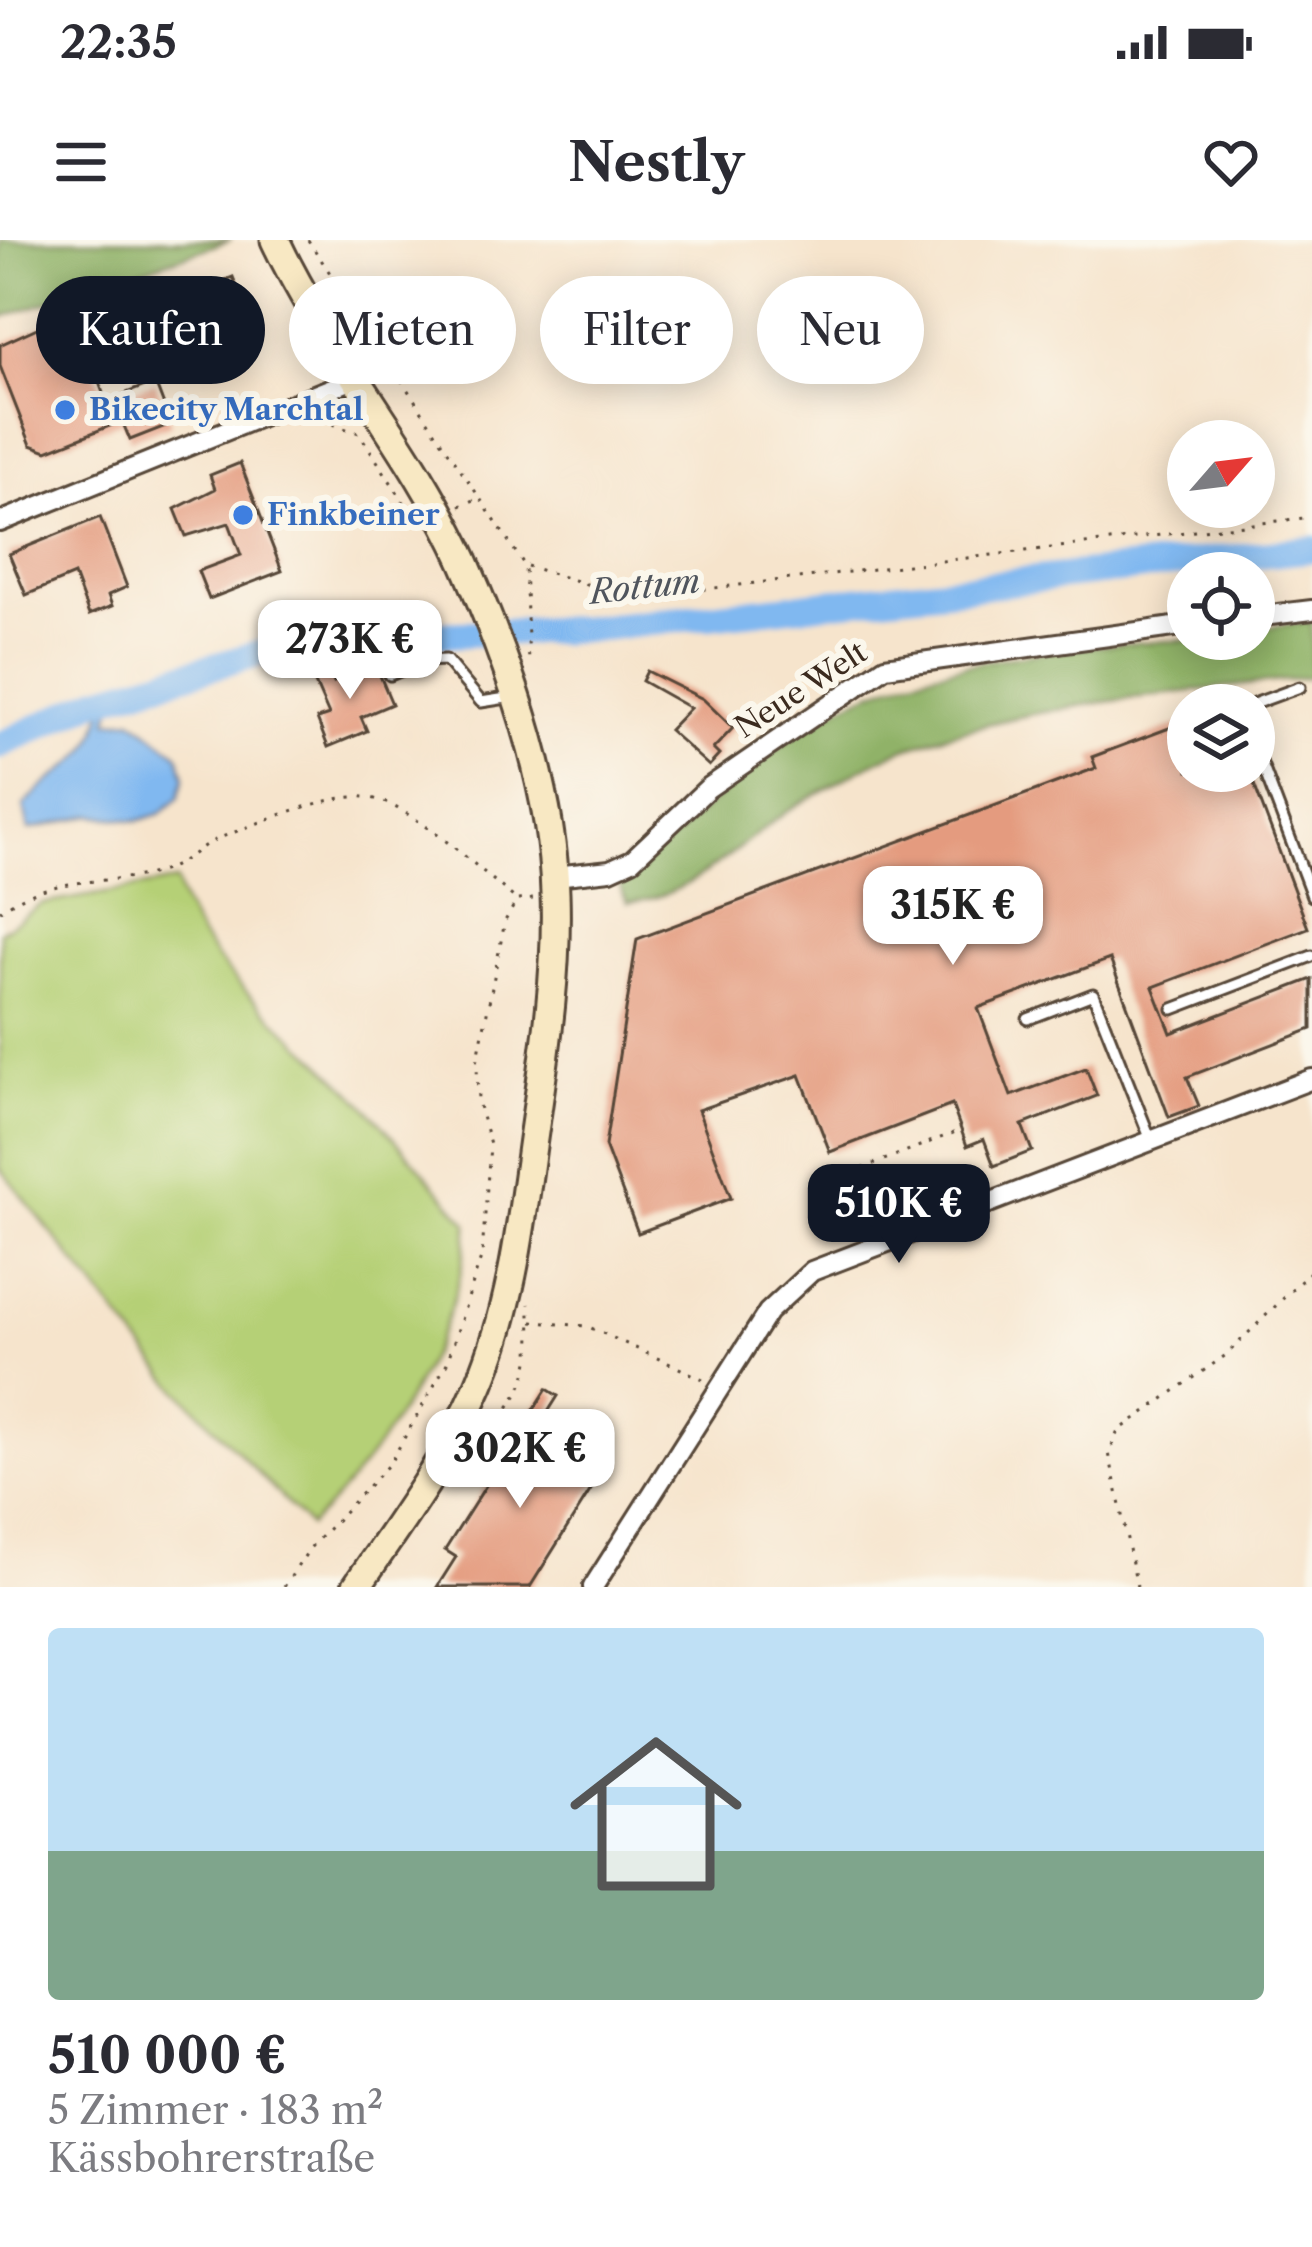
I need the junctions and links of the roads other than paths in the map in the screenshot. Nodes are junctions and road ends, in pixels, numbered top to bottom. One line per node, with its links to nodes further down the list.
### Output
1 (275, 240): 2 (main road)
2 (295, 276)
3 (343, 384): 5 (street)
4 (357, 384): 12 (main road)
5 (0, 522)
6 (1312, 610): 7 (street)
7 (1275, 614)
8 (1167, 628): 15 (street, Neue Welt)
9 (390, 675): 12 (lane)
10 (1300, 687): 11 (lane)
11 (1275, 696)
12 (513, 698): 15 (main road)
13 (1274, 792): 14 (lane)
14 (1309, 881): 16 (lane)
15 (555, 886): 22 (main road)
16 (1312, 896)
17 (1312, 956): 18 (lane)
18 (1173, 1009)
19 (1028, 1019): 21 (lane)
20 (1312, 1079): 21 (street)
21 (1151, 1141): 23 (street)
22 (356, 1587)
23 (593, 1587)

